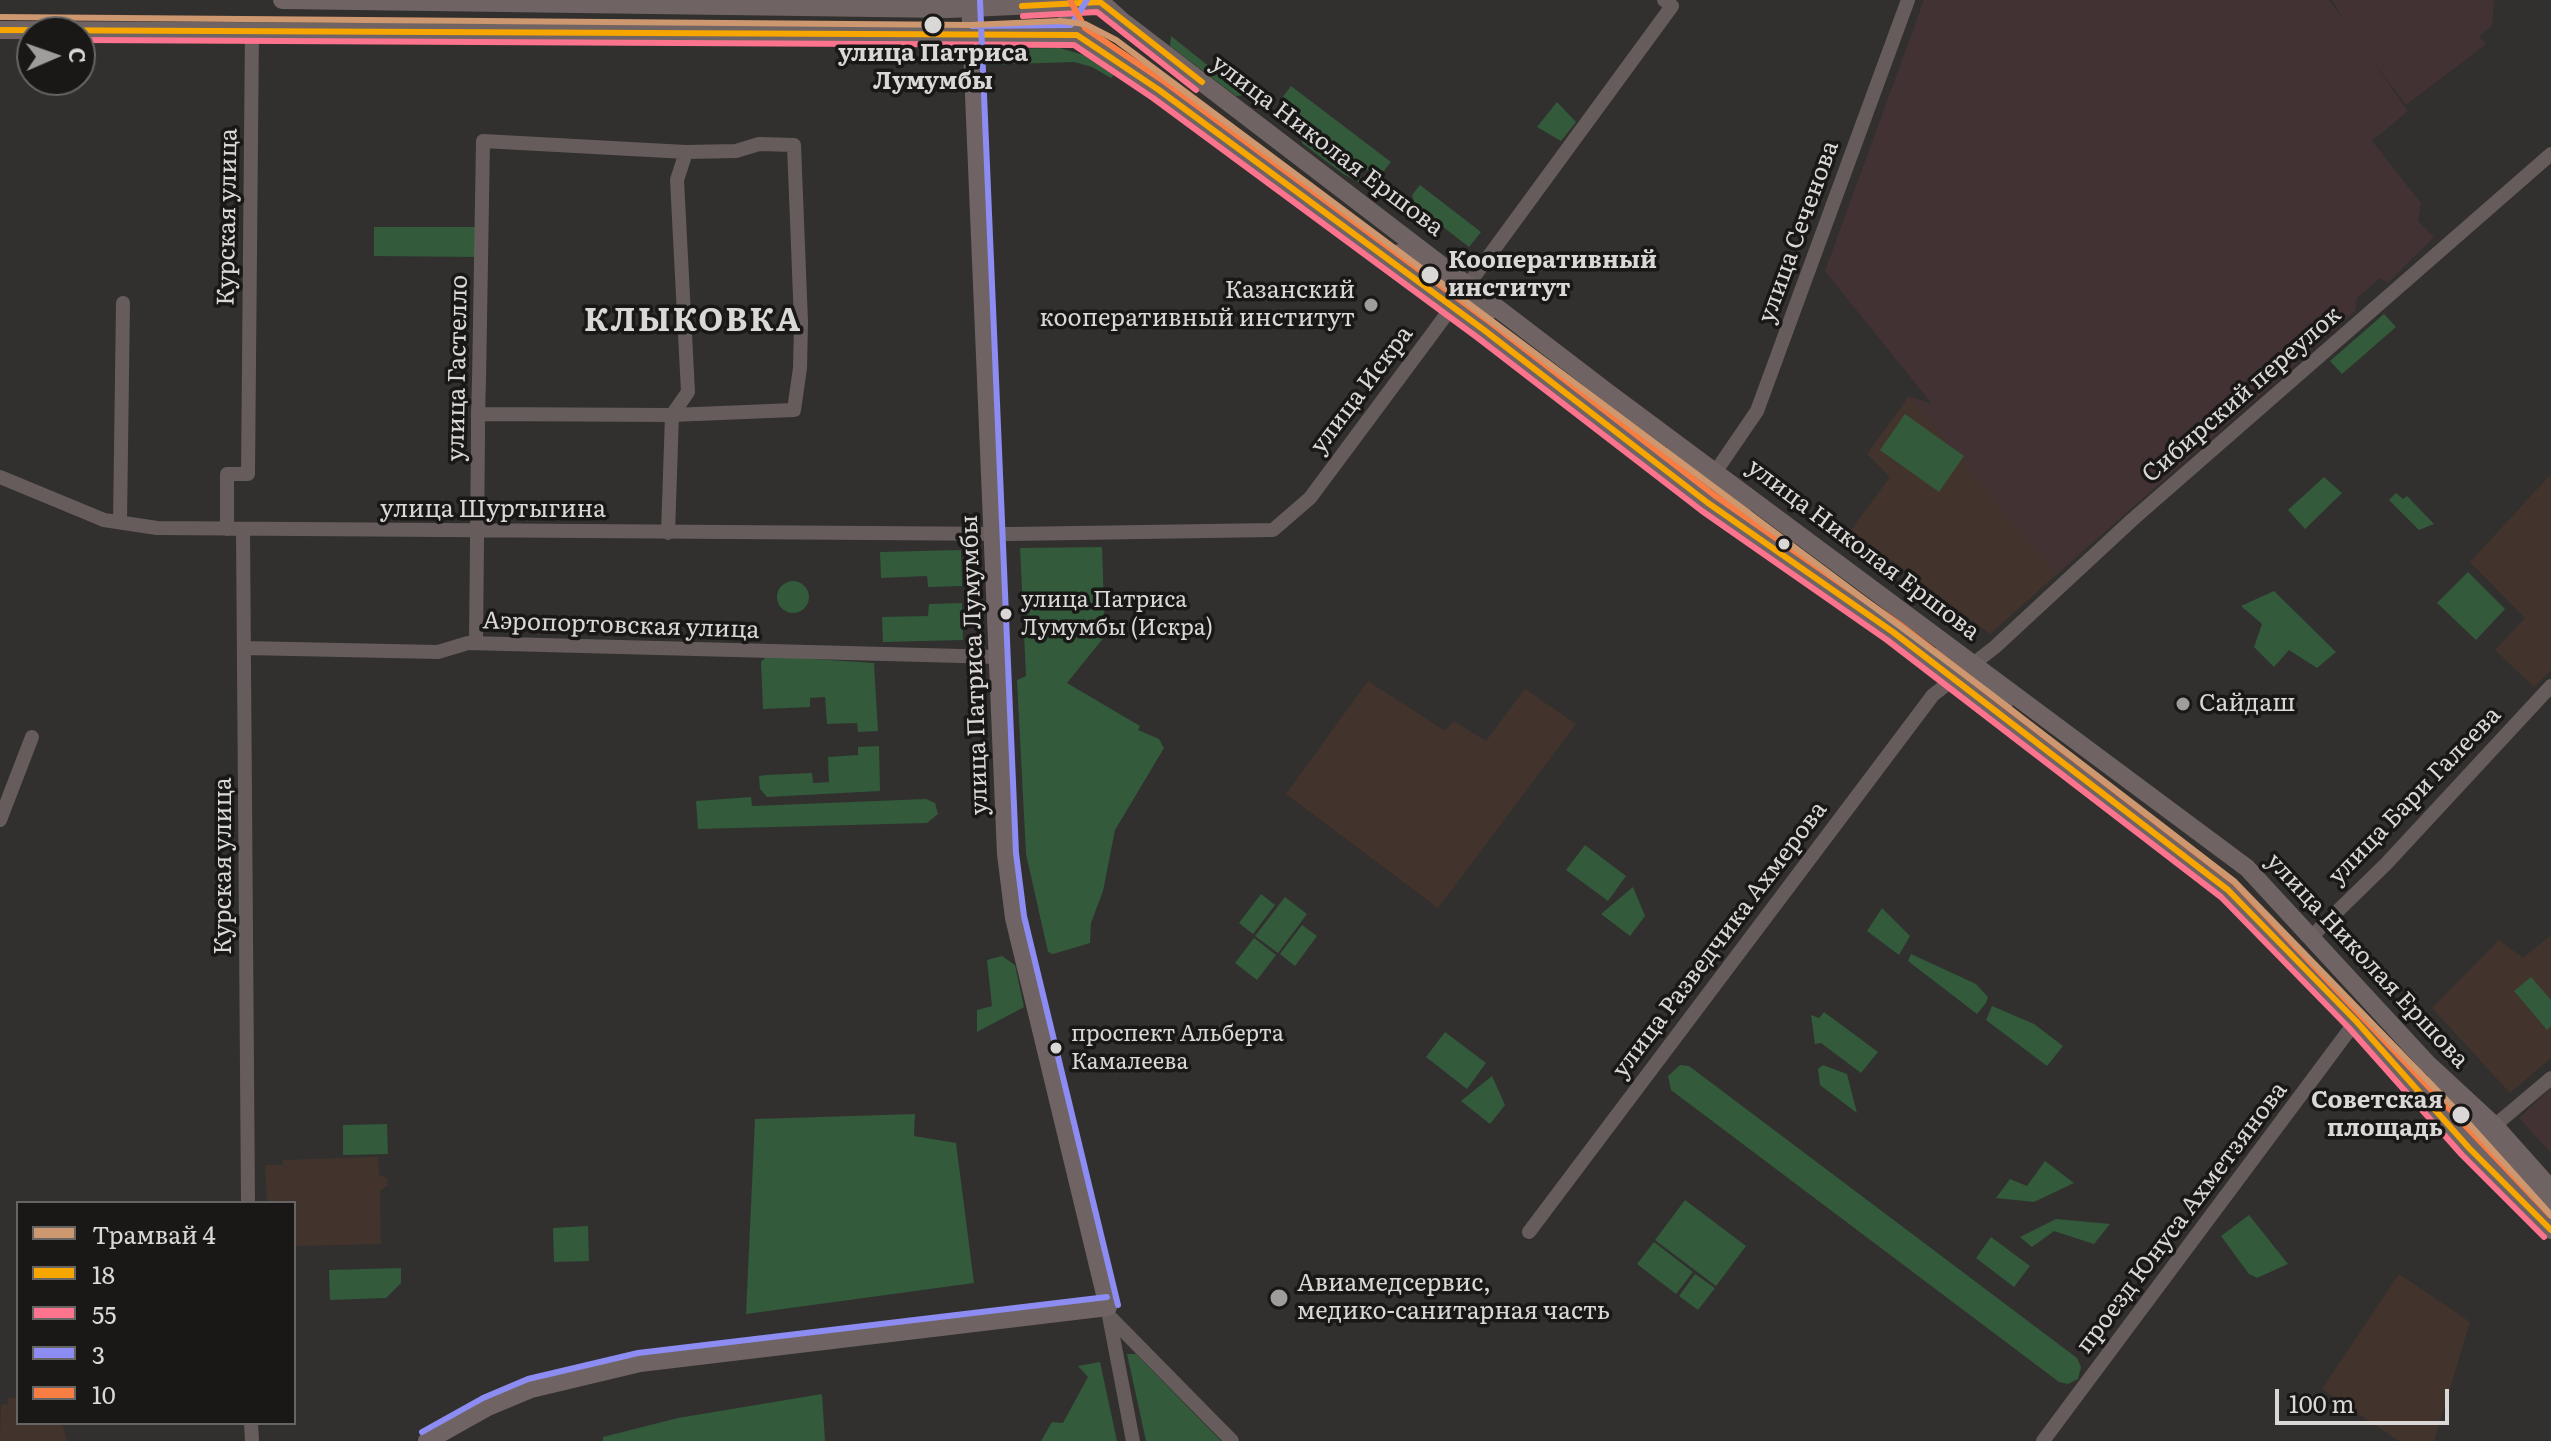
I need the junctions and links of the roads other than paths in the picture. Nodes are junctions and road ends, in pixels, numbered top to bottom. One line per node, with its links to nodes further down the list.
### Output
1 (282, 0): 3 (main road)
2 (1908, 0): 20 (street, улица Сеченова)
3 (481, 1): 6 (main road)
4 (1100, 1): 5 (main road); 11 (main road); 15 (main road, улица Николая Ершова)
5 (1060, 2): 8 (main road); 11 (main road, улица Николая Ершова)
6 (735, 3): 8 (main road)
7 (1668, 3): 15 (street, улица Искра)
8 (970, 4): 12 (main road, улица Патриса Лумумбы)
9 (252, 29): 10 (main road); 12 (main road); 23 (street, Курская улица)
10 (0, 30)
11 (1077, 35): 12 (main road); 15 (main road, улица Николая Ершова)
12 (972, 36): 27 (main road, улица Патриса Лумумбы)
13 (686, 152): 18 (street, улица Гастелло); 19 (street); 19 (street)
14 (2551, 154): 32 (street, Сибирский переулок)
15 (1460, 295): 17 (main road, улица Николая Ершова); 27 (street, улица Искра); 32 (main road, улица Николая Ершова)
16 (123, 303): 22 (street)
17 (1607, 392): 20 (main road, улица Николая Ершова); 28 (main road)
18 (478, 414): 19 (street); 25 (street, улица Гастелло)
19 (672, 415): 26 (street)
20 (1716, 471): 28 (main road, улица Николая Ершова)
21 (0, 477): 22 (street, улица Шуртыгина)
22 (120, 522): 23 (street, улица Шуртыгина)
23 (227, 529): 24 (street, улица Шуртыгина)
24 (243, 530): 25 (street, улица Шуртыгина); 30 (street, Курская улица)
25 (477, 533): 26 (street, улица Шуртыгина); 29 (street, улица Гастелло)
26 (668, 533): 27 (street, улица Шуртыгина)
27 (995, 534): 31 (main road, улица Патриса Лумумбы)
28 (1849, 570): 32 (main road)
29 (476, 643): 30 (street, Аэропортовская улица); 31 (street, Аэропортовская улица)
30 (244, 648): 41 (street, Курская улица)
31 (999, 657): 45 (main road, улица Патриса Лумумбы)
32 (1964, 672): 36 (main road, улица Николая Ершова); 37 (main road, улица Николая Ершова); 44 (street, улица Разведчика Ахмерова)
33 (2551, 686): 36 (street, улица Бари Галеева)
34 (32, 737): 35 (street)
35 (0, 820)
36 (2311, 937): 39 (main road, улица Николая Ершова)
37 (2356, 1021): 39 (main road, улица Николая Ершова); 49 (street, проезд Юнуса Ахметзянова)
38 (2551, 1078): 39 (street)
39 (2482, 1137): 40 (main road, улица Николая Ершова); 42 (main road); 43 (main road)
40 (2551, 1189)
41 (248, 1201)
42 (2551, 1202)
43 (2551, 1230)
44 (1529, 1232)
45 (1109, 1312): 46 (main road); 47 (street, улица Патриса Лумумбы); 48 (street)
46 (427, 1441)
47 (1133, 1441)
48 (1232, 1441)
49 (2043, 1441)

